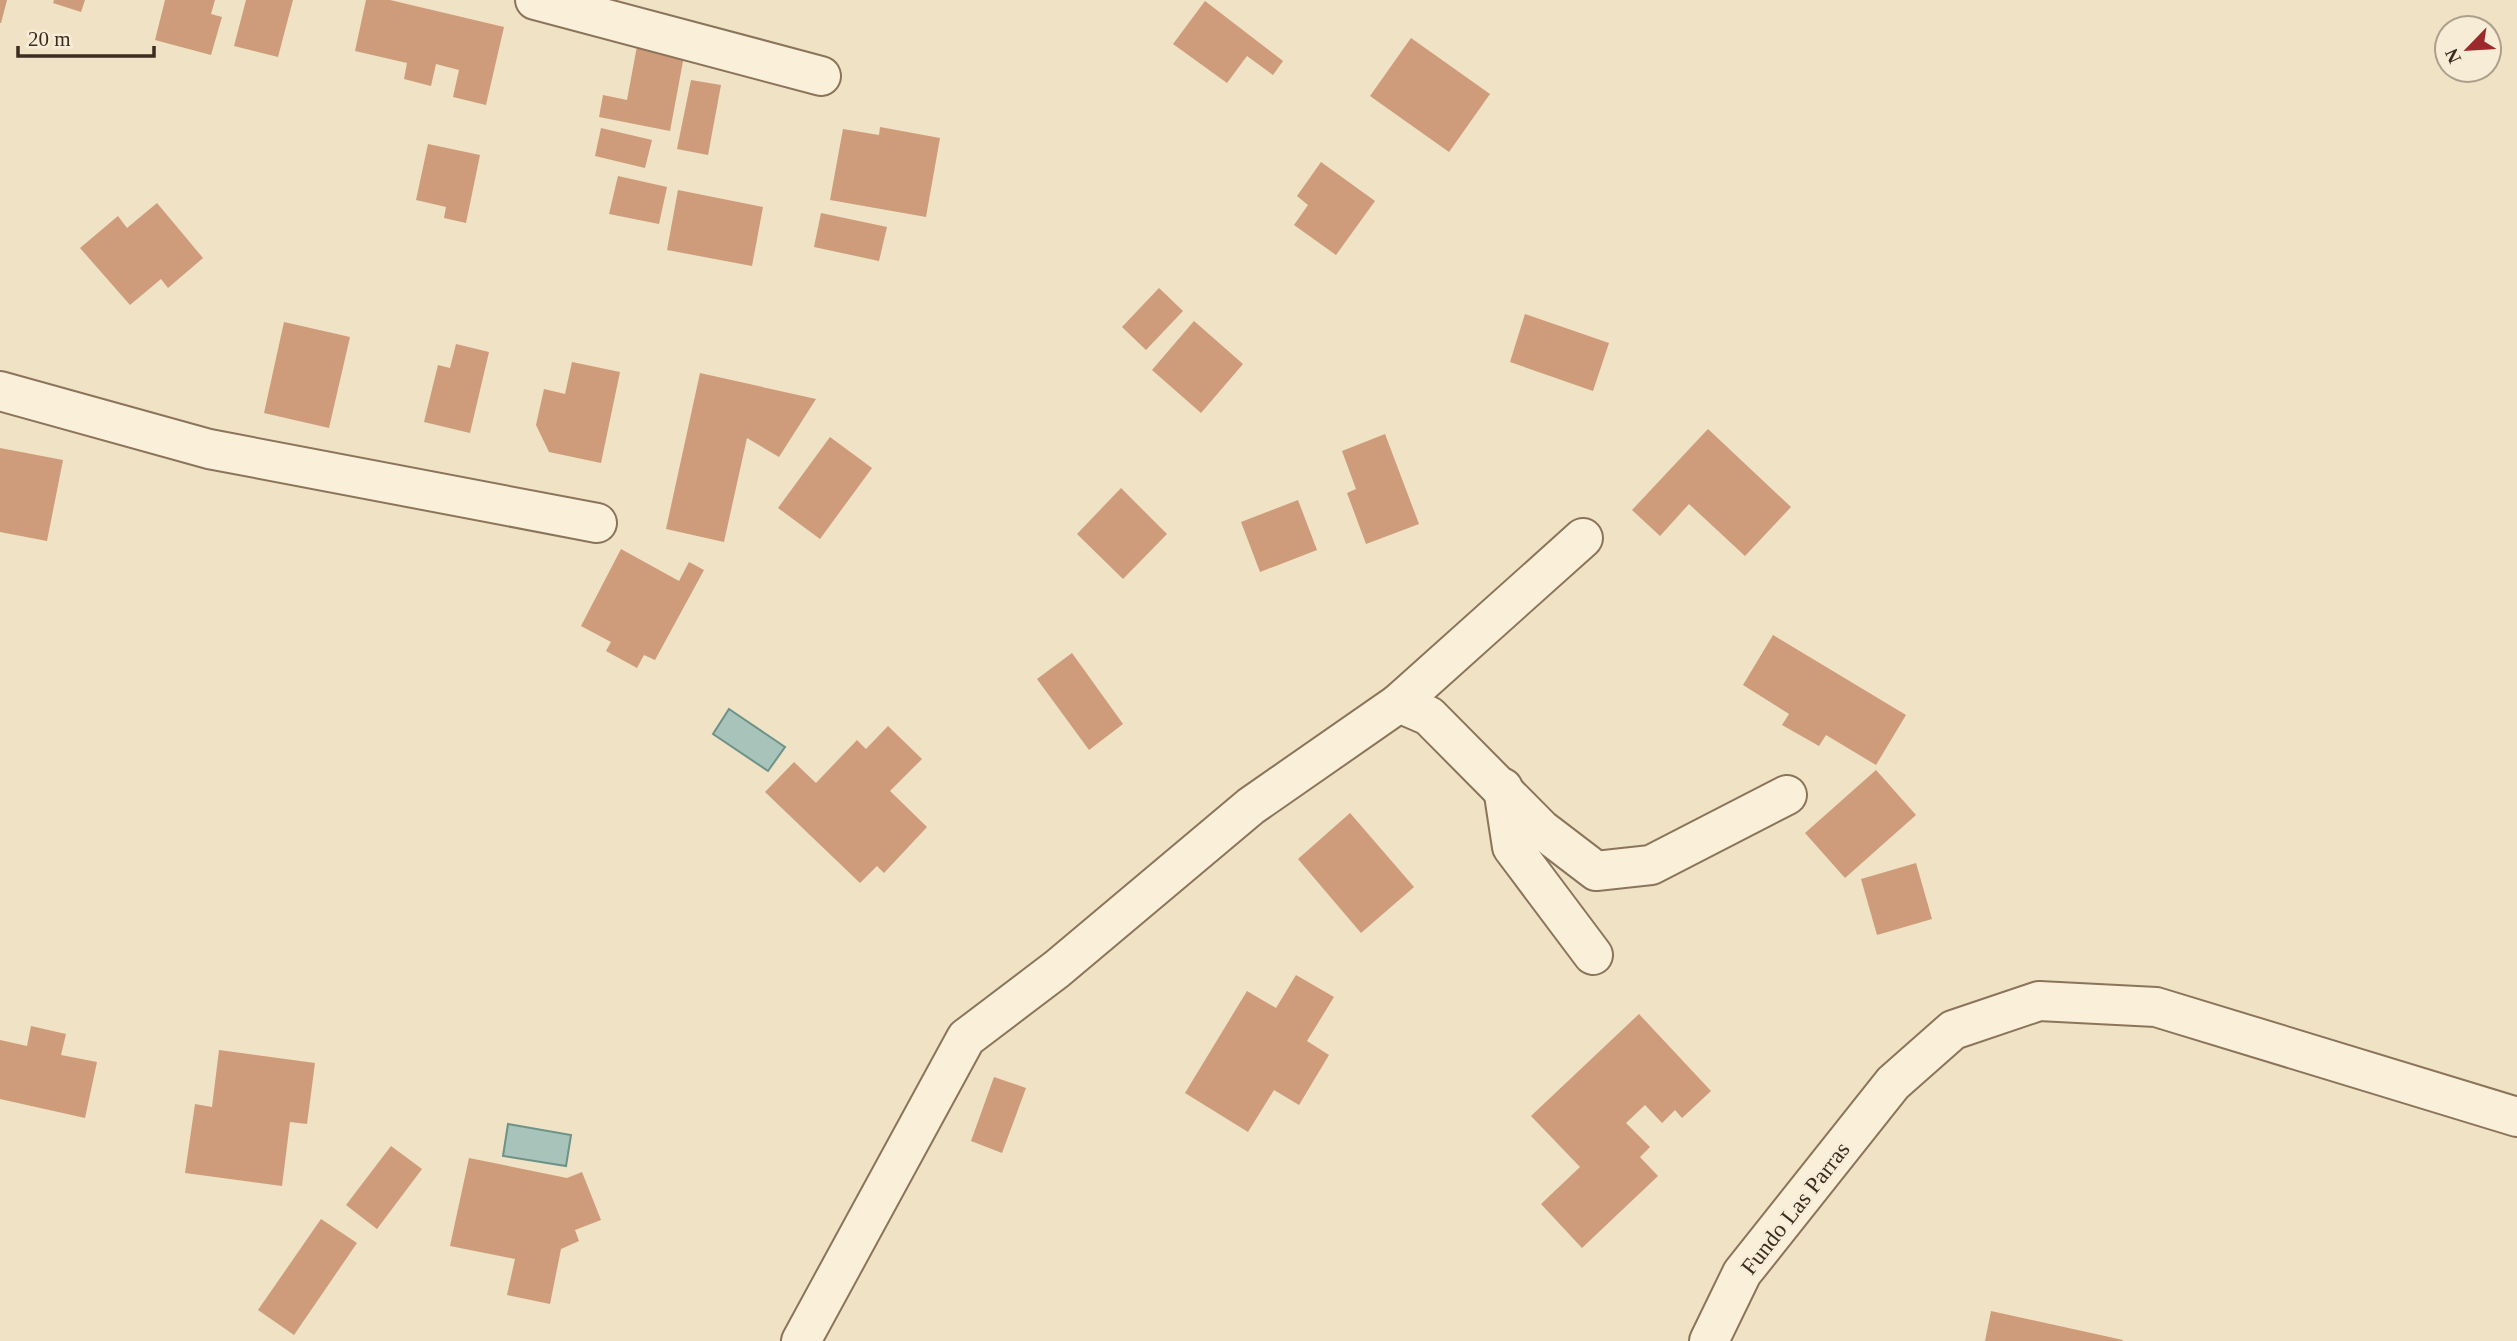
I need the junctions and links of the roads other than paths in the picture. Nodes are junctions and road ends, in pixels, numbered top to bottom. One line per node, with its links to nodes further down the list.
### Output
1 (535, 0): 2 (street)
2 (821, 76)
3 (0, 391): 4 (street)
4 (597, 523)
5 (1583, 538): 6 (street)
6 (1399, 703): 7 (street); 11 (street)
7 (1503, 788): 8 (street); 9 (street)
8 (1787, 795)
9 (1593, 955)
10 (2517, 1117): 12 (street, Fundo Las Parras)
11 (801, 1341)
12 (1709, 1341)

